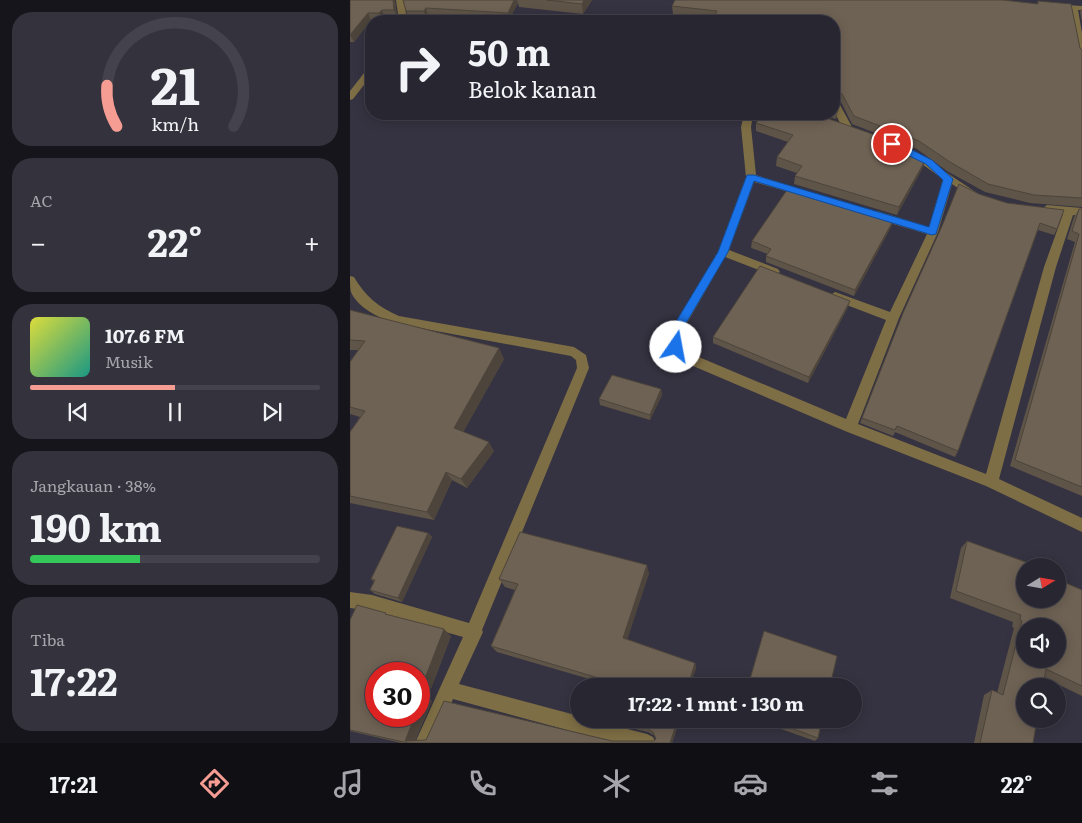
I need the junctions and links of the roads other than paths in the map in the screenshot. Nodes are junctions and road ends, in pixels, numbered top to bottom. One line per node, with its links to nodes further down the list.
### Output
1 (400, 0): 4 (street)
2 (1045, 5): 3 (street)
3 (1078, 8): 5 (street)
4 (402, 15)
5 (1082, 56)
6 (365, 78): 7 (street)
7 (350, 97)
8 (840, 112): 10 (street)
9 (747, 120): 12 (street)
10 (829, 122)
11 (900, 147): 13 (street)
12 (750, 177): 14 (street); 21 (street)
13 (948, 179): 15 (street); 20 (street)
14 (818, 197)
15 (984, 198)
16 (1032, 208): 18 (street)
17 (866, 212): 20 (street)
18 (1069, 212): 19 (street); 27 (street)
19 (1082, 212)
20 (932, 232): 25 (street)
21 (723, 252): 22 (street); 26 (street)
22 (786, 277)
23 (350, 280): 30 (street)
24 (822, 290): 25 (street)
25 (893, 318): 26 (street)
26 (850, 427): 27 (street)
27 (991, 482): 28 (street)
28 (1082, 525)
29 (350, 600): 30 (street)
30 (475, 632): 31 (street)
31 (449, 690): 32 (street); 33 (street)
32 (424, 743)
33 (647, 743)

